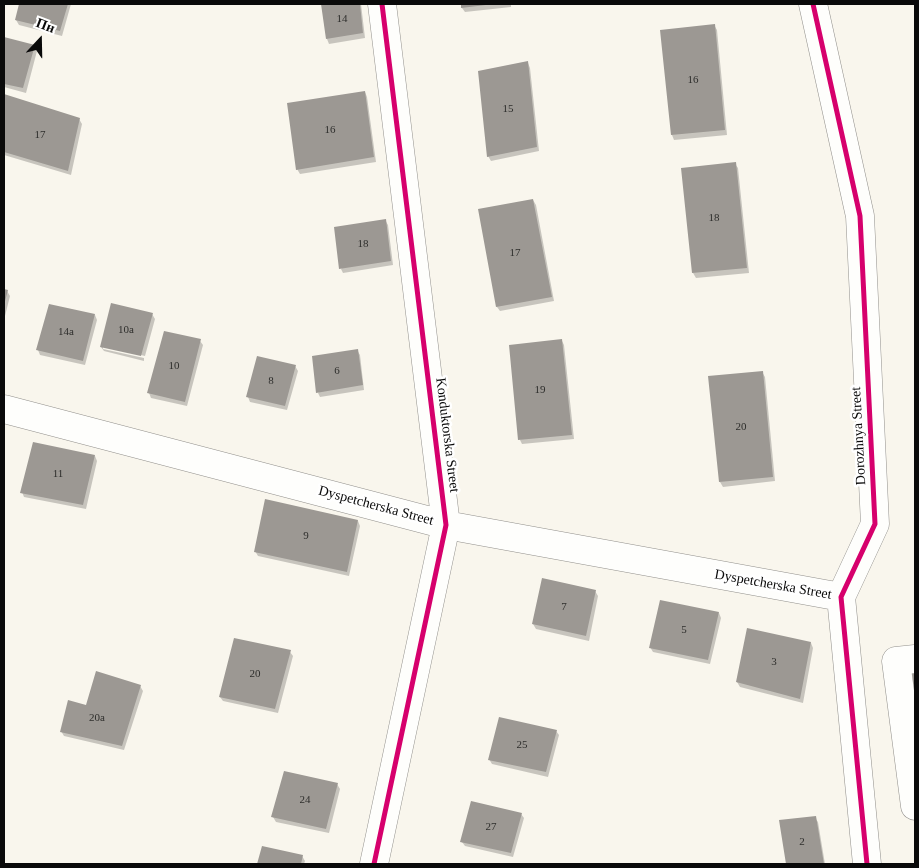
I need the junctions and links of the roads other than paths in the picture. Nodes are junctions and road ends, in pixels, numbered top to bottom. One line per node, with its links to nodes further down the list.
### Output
1 (382, 4): 4 (street, Konduktorska Street)
2 (813, 4): 5 (street, Dorozhnya Street)
3 (4, 410): 4 (street, Dyspetcherska Street)
4 (446, 525): 5 (street, Dyspetcherska Street); 8 (street, Konduktorska Street)
5 (841, 598): 9 (street)
6 (915, 659): 7 (street)
7 (915, 806)
8 (374, 864)
9 (867, 864)

